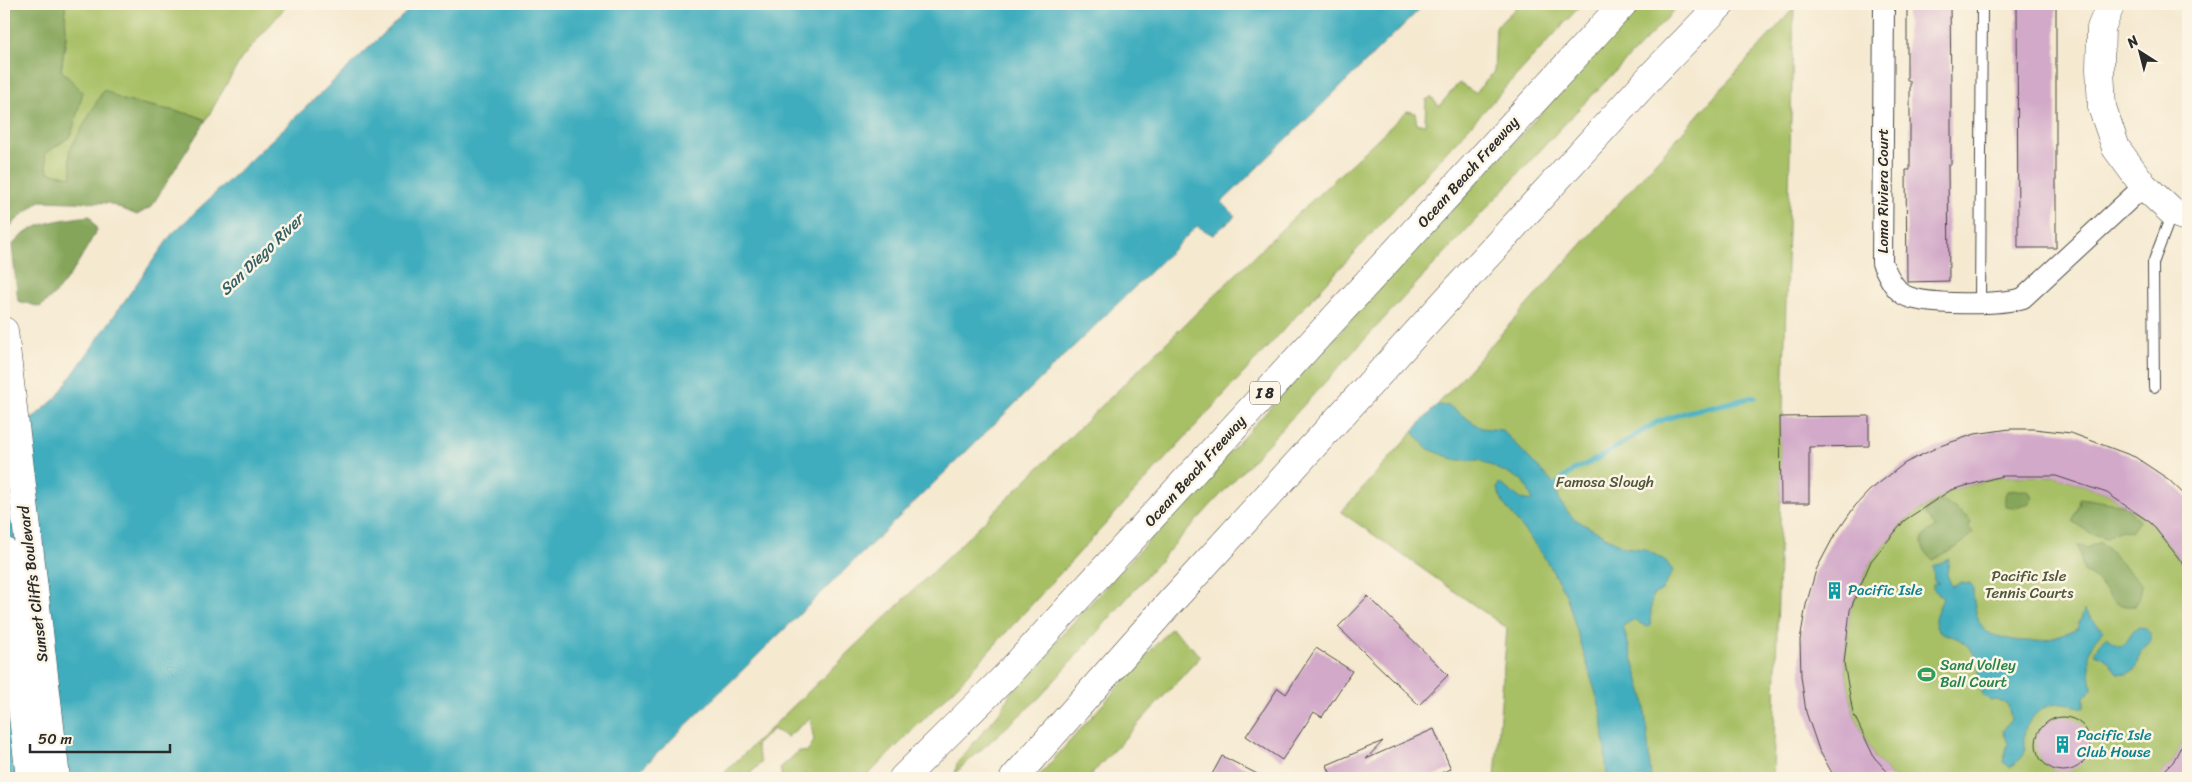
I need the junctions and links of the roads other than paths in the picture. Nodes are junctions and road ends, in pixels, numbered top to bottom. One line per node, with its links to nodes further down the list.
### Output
1 (1623, 4): 15 (main road, Ocean Beach Freeway / I 8)
2 (1721, 4): 12 (main road)
3 (1884, 4): 8 (street, Loma Riviera Court)
4 (1982, 4): 8 (lane)
5 (2111, 4): 6 (main road)
6 (2144, 186): 7 (main road); 8 (street, Loma Riviera Court)
7 (2180, 215): 10 (lane)
8 (1980, 304)
9 (5, 343): 14 (main road, Sunset Cliffs Boulevard)
10 (2154, 387)
11 (4, 551): 13 (main road, Sunset Cliffs Boulevard)
12 (1015, 774)
13 (30, 778)
14 (56, 778)
15 (903, 778)

